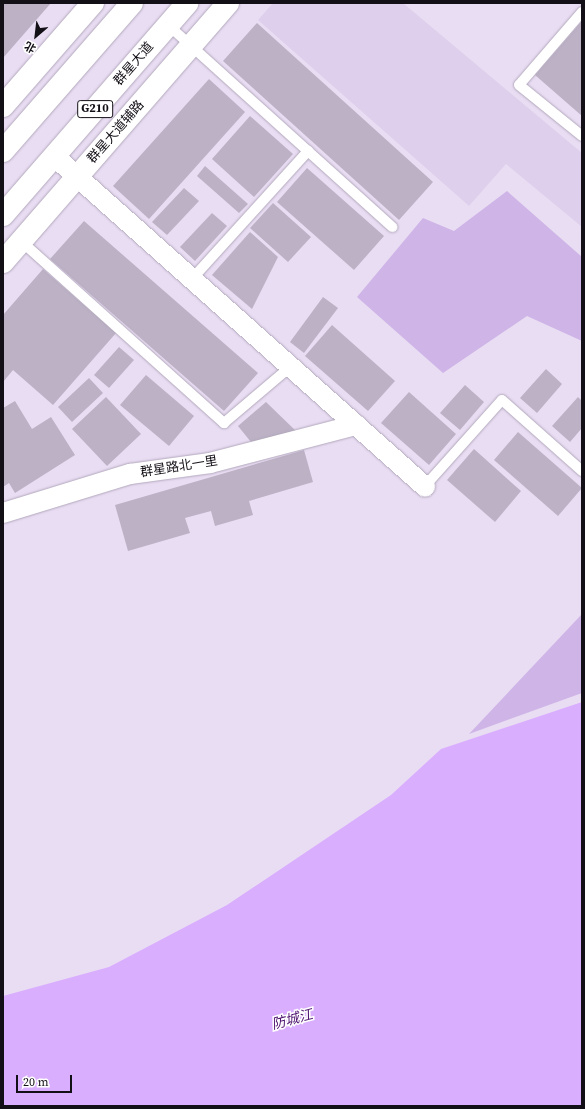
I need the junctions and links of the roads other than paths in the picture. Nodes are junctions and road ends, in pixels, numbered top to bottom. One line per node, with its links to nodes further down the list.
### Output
1 (93, 3): 8 (main road)
2 (132, 3): 11 (main road)
3 (187, 3): 6 (main road, 群星大道 / G210)
4 (228, 3): 7 (main road, 群星大道辅路)
5 (582, 12): 9 (lane)
6 (168, 25): 7 (lane); 12 (main road, 群星大道 / G210)
7 (191, 46): 10 (lane); 13 (main road, 群星大道辅路)
8 (3, 106)
9 (582, 136)
10 (308, 151): 15 (lane); 18 (lane)
11 (3, 152)
12 (54, 156): 13 (street); 14 (main road, 群星大道 / G210)
13 (77, 177): 16 (main road, 群星大道辅路); 18 (street)
14 (3, 215)
15 (392, 227)
16 (21, 241): 17 (main road, 群星大道辅路); 19 (lane)
17 (3, 262)
18 (192, 279): 19 (street)
19 (290, 367): 20 (street)
20 (356, 425): 22 (street); 23 (street, 群星路北一里)
21 (582, 471): 22 (lane)
22 (425, 486)
23 (3, 513)

